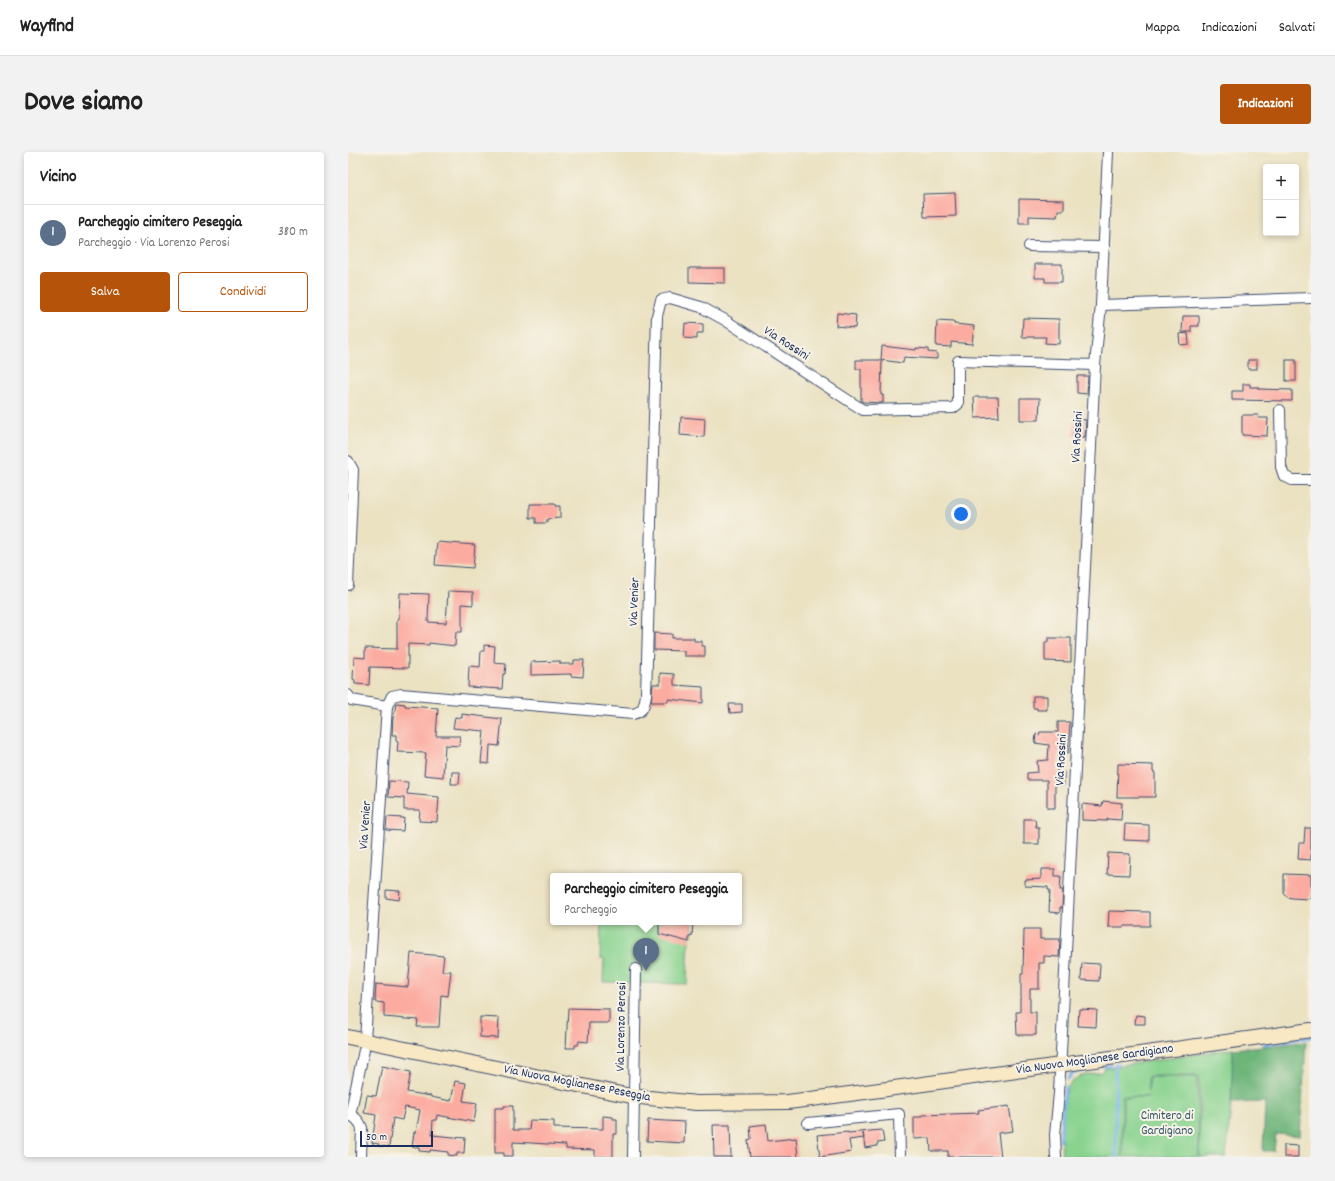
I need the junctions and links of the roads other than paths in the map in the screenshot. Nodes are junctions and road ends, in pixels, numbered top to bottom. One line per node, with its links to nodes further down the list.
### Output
1 (1108, 152): 3 (street, Via Rossini)
2 (1029, 246): 3 (street)
3 (1104, 247): 5 (street, Via Rossini)
4 (1311, 298): 5 (street)
5 (1101, 305): 7 (street, Via Rossini)
6 (725, 320): 7 (street, Via Rossini); 13 (street, Via Venier)
7 (1095, 365): 18 (street, Via Rossini)
8 (1280, 410): 10 (street)
9 (348, 461): 11 (street)
10 (1311, 480)
11 (348, 585)
12 (348, 694): 13 (street)
13 (387, 706): 17 (street, Via Venier)
14 (636, 969): 20 (street, Via Lorenzo Perosi)
15 (1311, 1030): 18 (main road, Via Nuova Moglianese Gardigiano)
16 (348, 1037): 17 (main road, Via Nuova Moglianese Peseggia)
17 (365, 1045): 20 (main road, Via Nuova Moglianese Peseggia); 21 (street, Via Venier)
18 (1060, 1065): 19 (main road, Via Nuova Moglianese Gardigiano); 26 (street, Via Rossini)
19 (880, 1090): 20 (main road, Via Nuova Moglianese Peseggia)
20 (634, 1097): 24 (street, Via Lorenzo Perosi)
21 (349, 1115): 23 (street)
22 (808, 1123): 25 (street)
23 (361, 1157)
24 (633, 1157)
25 (900, 1157)
26 (1056, 1157)

